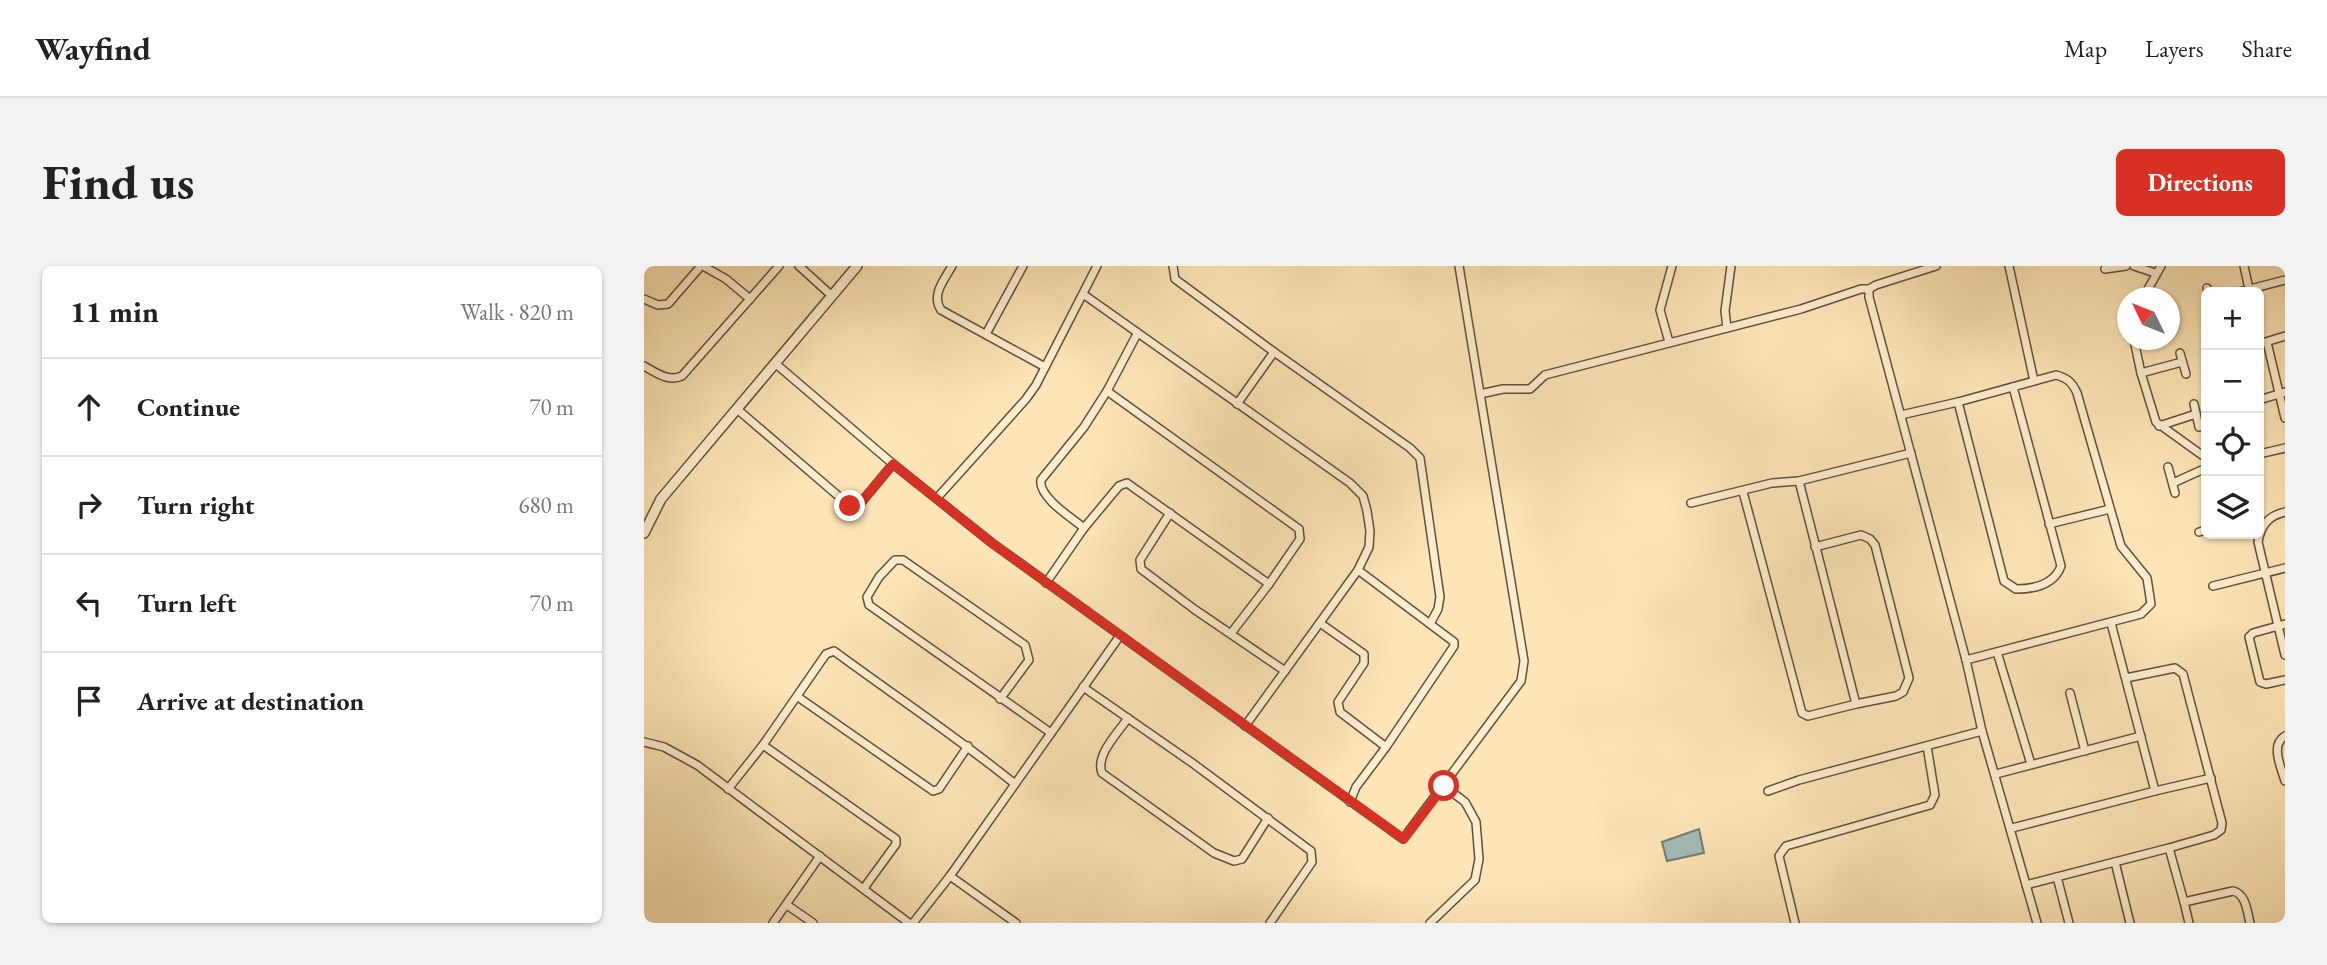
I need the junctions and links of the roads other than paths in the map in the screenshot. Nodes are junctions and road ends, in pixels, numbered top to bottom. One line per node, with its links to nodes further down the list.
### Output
1 (702, 266): 27 (street); 28 (street)
2 (779, 266): 28 (street)
3 (799, 266): 26 (street)
4 (857, 266): 26 (street)
5 (952, 266): 30 (street)
6 (1023, 266): 30 (street)
7 (1097, 266): 25 (street)
8 (1172, 266): 37 (street)
9 (1459, 266): 49 (street)
10 (1672, 266): 33 (street)
11 (1731, 266): 29 (street)
12 (1936, 266): 24 (street)
13 (2009, 266): 45 (street)
14 (2126, 266): 18 (street)
15 (2134, 266): 19 (street)
16 (2161, 266): 19 (street)
17 (2244, 266): 22 (street)
18 (2105, 270)
19 (2155, 273): 21 (street)
20 (2285, 280): 23 (street)
21 (2148, 287)
22 (2249, 287)
23 (2257, 287)
24 (1869, 289): 29 (street); 56 (street)
25 (1083, 294): 31 (street); 42 (street)
26 (831, 295): 40 (street)
27 (644, 299)
28 (750, 299): 41 (street)
29 (1727, 328): 33 (street)
30 (986, 334): 42 (street)
31 (1137, 334): 47 (street); 52 (street)
32 (2285, 336): 34 (street)
33 (1669, 342): 49 (street)
34 (2264, 343)
35 (2264, 346): 48 (street)
36 (2136, 350): 43 (street)
37 (1274, 352): 52 (street); 90 (street)
38 (2180, 353): 39 (street)
39 (2182, 362): 43 (street); 44 (street)
40 (776, 364): 54 (street); 64 (street)
41 (644, 366)
42 (1045, 367): 71 (street)
43 (2141, 373): 58 (street)
44 (2186, 374)
45 (2034, 381): 46 (street); 73 (street)
46 (2013, 387): 51 (street); 76 (street)
47 (1107, 391): 78 (street); 86 (street)
48 (2281, 392): 50 (street); 57 (street)
49 (1480, 394): 122 (street)
50 (2264, 398)
51 (1958, 402): 56 (street); 76 (street)
52 (1237, 404): 83 (street)
53 (2194, 404): 55 (street)
54 (737, 409): 64 (street); 79 (street)
55 (2196, 414): 58 (street); 59 (street)
56 (1901, 415): 61 (street)
57 (2285, 418)
58 (2159, 426): 63 (street)
59 (2199, 427)
60 (2285, 448): 62 (street)
61 (1911, 453): 67 (street); 96 (street)
62 (2264, 453)
63 (2201, 455)
64 (893, 464): 71 (street)
65 (2168, 467): 68 (street)
66 (2201, 470): 68 (street)
67 (1799, 481): 69 (street); 81 (street)
68 (2173, 482): 70 (street)
69 (1743, 492): 72 (street); 104 (street)
70 (2175, 494)
71 (937, 498): 85 (street)
72 (1691, 503)
73 (2110, 509): 76 (street); 89 (street)
74 (2285, 512): 77 (street)
75 (1170, 513): 78 (street); 86 (street); 92 (street)
76 (2049, 524)
77 (2264, 525)
78 (1084, 528): 85 (street)
79 (644, 533)
80 (2259, 539): 84 (street)
81 (1815, 547): 104 (street); 104 (street)
82 (2285, 568): 84 (street)
83 (1358, 570): 88 (street); 90 (street)
84 (2264, 573): 87 (street); 91 (street)
85 (1046, 583): 93 (street)
86 (1269, 584): 92 (street)
87 (2213, 586)
88 (1320, 623): 97 (street); 115 (street)
89 (2111, 623): 94 (street); 98 (street)
90 (1430, 624): 115 (street)
91 (2281, 625): 95 (street); 99 (street)
92 (1231, 632): 97 (street)
93 (1119, 637): 100 (street); 106 (street)
94 (1997, 652): 96 (street); 117 (street)
95 (2285, 655)
96 (1966, 660): 107 (street)
97 (1286, 671): 106 (street)
98 (2126, 678): 109 (street); 119 (street)
99 (2285, 680)
100 (1083, 687): 105 (street); 108 (street)
101 (2070, 693): 116 (street)
102 (797, 697): 112 (street); 113 (street); 113 (street)
103 (1000, 699): 103 (street); 108 (street)
104 (1856, 704)
105 (1128, 719): 127 (street); 127 (street)
106 (1245, 726): 126 (street)
107 (1982, 731): 114 (street); 118 (street)
108 (1051, 733): 121 (street)
109 (2141, 736): 116 (street); 125 (street)
110 (2285, 736): 120 (street)
111 (644, 742): 123 (street)
112 (763, 745): 123 (street); 135 (street)
113 (968, 746): 121 (street)
114 (1927, 746): 124 (street); 144 (street)
115 (1386, 747): 126 (street)
116 (2085, 751): 117 (street)
117 (2031, 764): 118 (street)
118 (1996, 774): 128 (street)
119 (2211, 778): 125 (street); 129 (street)
120 (2285, 781)
121 (1015, 784): 132 (street)
122 (1444, 786): 126 (street); 143 (street)
123 (728, 789): 130 (street)
124 (1768, 791)
125 (2155, 791): 128 (street)
126 (1350, 802)
127 (1268, 818): 142 (street)
128 (2012, 828): 134 (street)
129 (2169, 848): 131 (street); 136 (street)
130 (820, 856): 135 (street); 137 (street)
131 (2115, 862): 133 (street); 147 (street)
132 (950, 876): 140 (street); 141 (street)
133 (2057, 877): 134 (street); 146 (street)
134 (2026, 885): 145 (street)
135 (864, 888): 140 (street)
136 (2184, 902): 148 (street); 149 (street)
137 (787, 905): 138 (street); 139 (street)
138 (773, 923)
139 (813, 923)
140 (911, 923)
141 (1016, 923)
142 (1270, 923)
143 (1430, 923)
144 (1795, 923)
145 (2037, 923)
146 (2069, 923)
147 (2130, 923)
148 (2189, 923)
149 (2250, 923)

